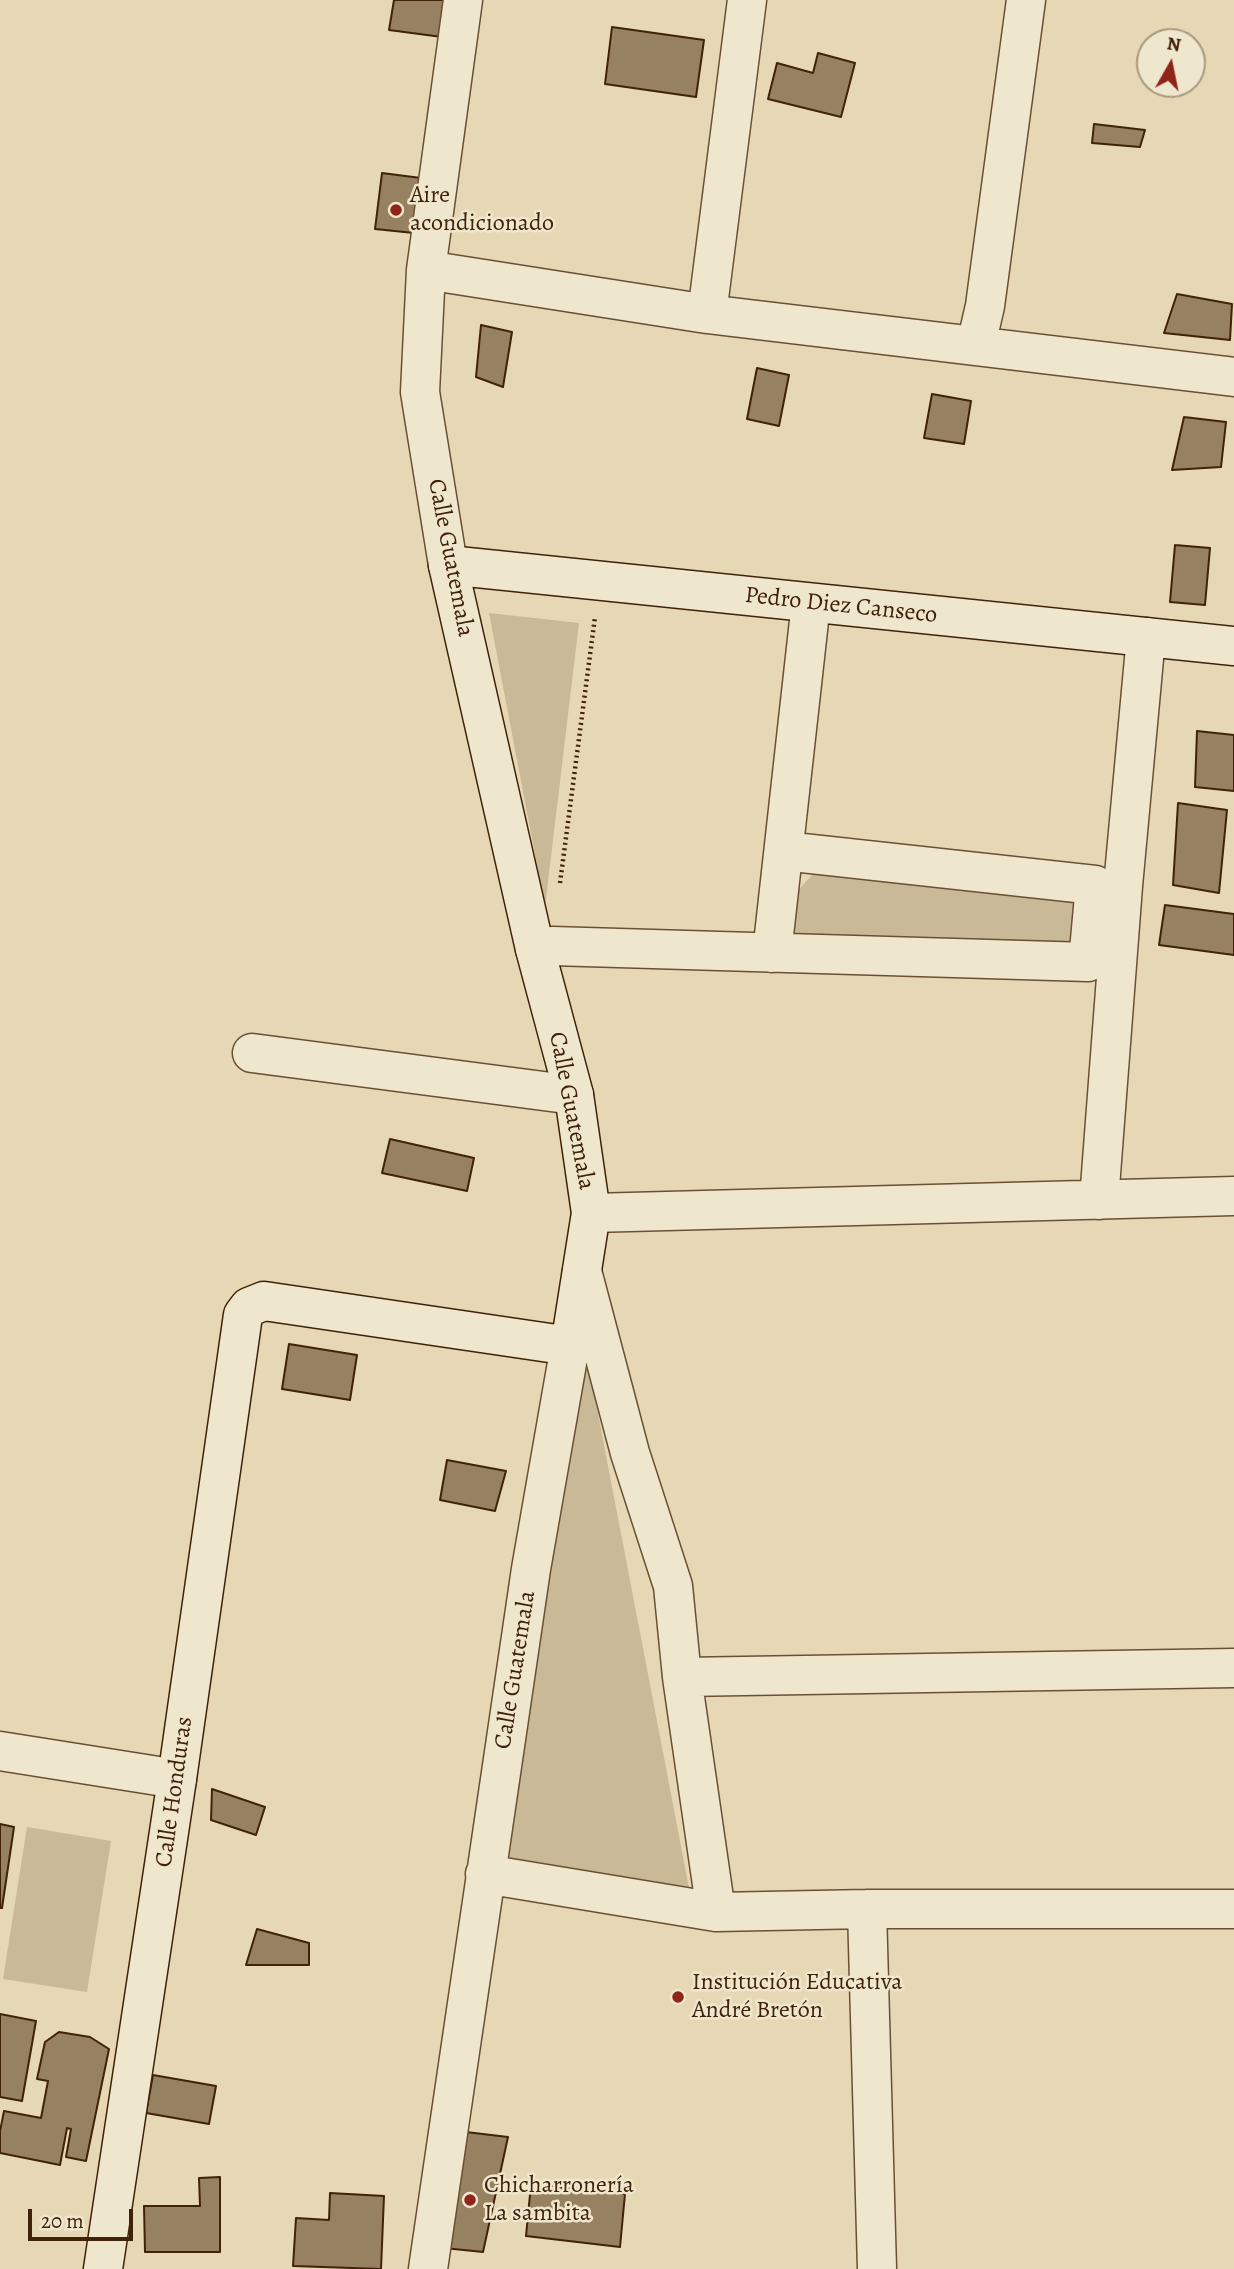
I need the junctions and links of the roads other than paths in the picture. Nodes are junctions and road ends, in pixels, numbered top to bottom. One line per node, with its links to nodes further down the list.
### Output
1 (463, 0): 4 (street, Calle Guatemala)
2 (747, 0): 5 (street)
3 (1026, 0): 6 (street)
4 (426, 270): 5 (street); 8 (street, Calle Guatemala)
5 (707, 314): 6 (street)
6 (976, 345): 7 (street)
7 (1234, 377)
8 (448, 565): 9 (street, Pedro Diez Canseco); 13 (street, Calle Guatemala)
9 (811, 603): 10 (street, Pedro Diez Canseco); 12 (street)
10 (1146, 637): 11 (street, Pedro Diez Canseco); 18 (street)
11 (1234, 646)
12 (784, 850): 14 (street); 14 (street)
13 (535, 949): 14 (street); 16 (street, Calle Guatemala)
14 (772, 953)
15 (252, 1053): 16 (street)
16 (574, 1095): 19 (street, Calle Guatemala)
17 (1234, 1196): 18 (street)
18 (1099, 1200): 19 (street)
19 (591, 1213): 20 (street, Calle Guatemala)
20 (582, 1271): 21 (street, Calle Guatemala); 23 (street)
21 (570, 1346): 25 (street, Calle Honduras); 26 (street, Calle Guatemala)
22 (1234, 1668): 23 (street)
23 (682, 1677): 29 (street)
24 (0, 1751): 25 (street)
25 (177, 1779): 30 (street, Calle Honduras)
26 (485, 1874): 29 (street); 31 (street, Calle Guatemala)
27 (867, 1909): 28 (street); 29 (street); 32 (street)
28 (1234, 1909)
29 (716, 1912)
30 (103, 2269)
31 (428, 2269)
32 (877, 2269)

